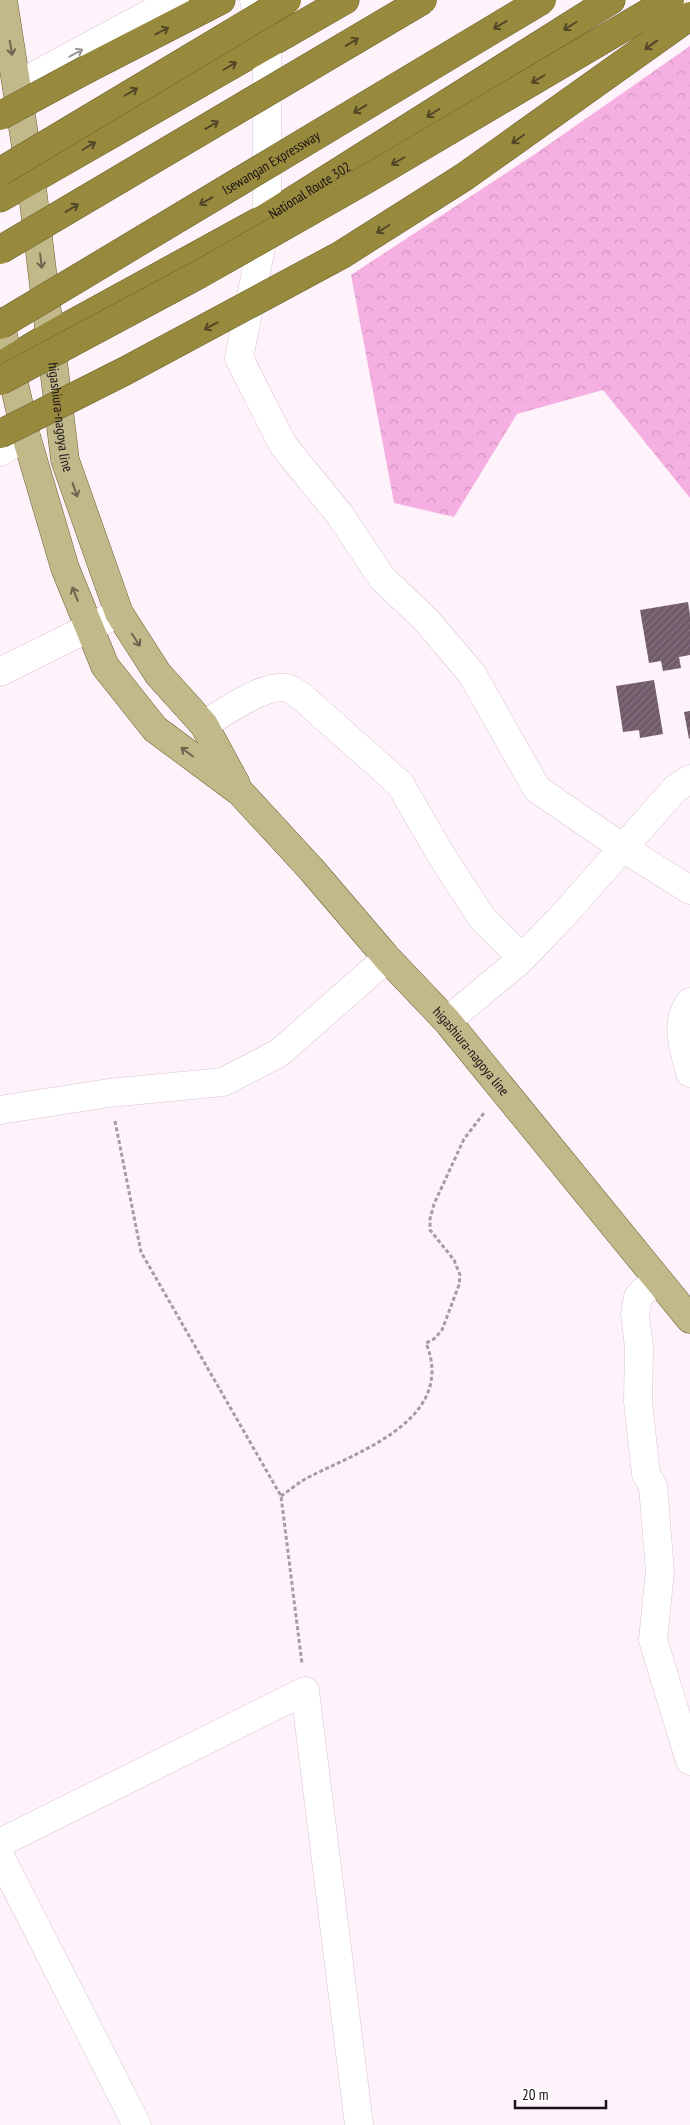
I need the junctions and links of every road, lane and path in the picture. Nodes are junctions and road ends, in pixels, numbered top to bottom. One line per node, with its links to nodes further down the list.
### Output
1 (3, 0): 13 (main road, higashiura-nagoya line, one-way to 13)
2 (175, 0): 13 (street, one-way to 2)
3 (221, 0): 14 (highway, one-way to 3, bridge)
4 (254, 0): 12 (street)
5 (287, 0): 15 (highway, one-way to 5, bridge)
6 (345, 0): 12 (highway)
7 (423, 0): 19 (highway, one-way to 7, bridge)
8 (542, 0): 20 (highway, Isewangan Expressway, one-way to 20, bridge)
9 (611, 0): 18 (highway, National Route 302, one-way to 18)
10 (670, 0): 22 (highway, one-way to 22, bridge)
11 (690, 16): 23 (highway, one-way to 23, bridge)
12 (267, 45): 16 (highway, one-way to 12); 18 (street)
13 (18, 85): 16 (main road, higashiura-nagoya line)
14 (0, 116)
15 (0, 172)
16 (31, 179): 17 (highway); 21 (main road, higashiura-nagoya line, one-way to 21)
17 (0, 198)
18 (267, 217): 21 (highway, National Route 302); 31 (street)
19 (0, 250)
20 (0, 324): 22 (main road, higashiura-nagoya line)
21 (50, 336): 22 (highway, National Route 302); 25 (main road, higashiura-nagoya line, one-way to 25)
22 (3, 370): 23 (main road, higashiura-nagoya line)
23 (13, 435): 24 (street); 26 (main road, higashiura-nagoya line, one-way to 23)
24 (0, 452)
25 (119, 613): 26 (street); 28 (main road, higashiura-nagoya line, one-way to 28)
26 (90, 629): 27 (street); 30 (main road, higashiura-nagoya line, one-way to 26)
27 (0, 672)
28 (204, 725): 30 (main road, higashiura-nagoya line); 34 (street)
29 (690, 779): 31 (street)
30 (240, 792): 33 (main road, higashiura-nagoya line)
31 (624, 848): 32 (street); 34 (street)
32 (690, 890)
33 (387, 958): 36 (main road, higashiura-nagoya line); 39 (street)
34 (522, 958): 36 (street)
35 (690, 1002): 37 (street)
36 (447, 1021): 38 (main road, higashiura-nagoya line)
37 (690, 1073)
38 (503, 1091): 41 (main road, higashiura-nagoya line); 43 (path)
39 (109, 1093): 40 (street); 43 (path)
40 (0, 1110)
41 (656, 1279): 42 (main road, higashiura-nagoya line); 45 (street)
42 (690, 1319)
43 (281, 1496): 44 (path)
44 (305, 1692): 46 (street); 49 (street)
45 (690, 1761)
46 (0, 1843)
47 (0, 1856): 48 (street)
48 (137, 2125)
49 (359, 2125)

